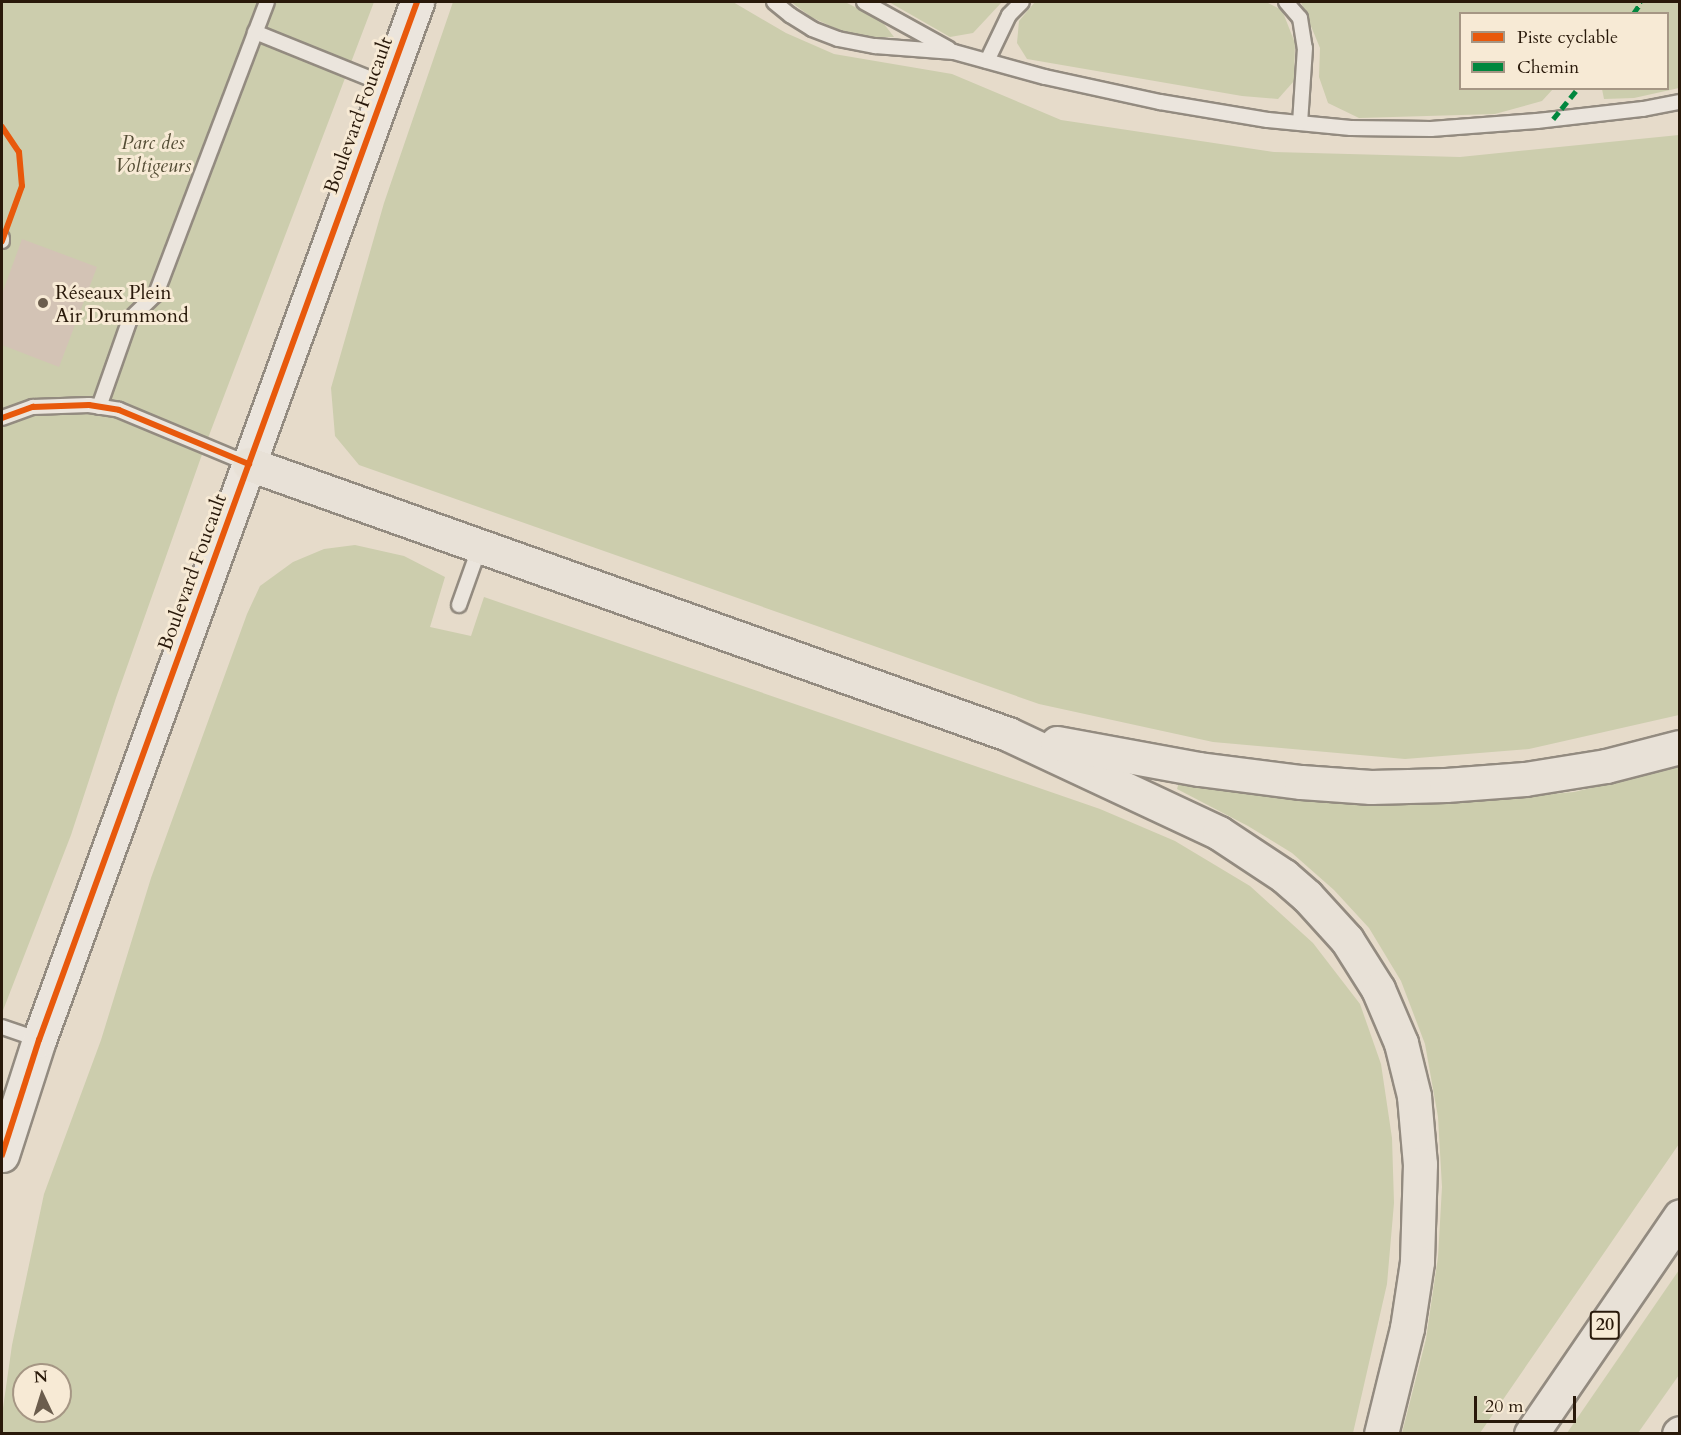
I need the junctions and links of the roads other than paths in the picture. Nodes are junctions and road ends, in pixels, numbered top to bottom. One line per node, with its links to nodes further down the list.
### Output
1 (267, 2): 7 (lane)
2 (417, 2): 10 (street, Boulevard Foucault)
3 (774, 2): 8 (lane)
4 (864, 2): 8 (lane)
5 (1022, 2): 9 (lane)
6 (1286, 2): 12 (lane)
7 (255, 32): 10 (lane); 13 (lane)
8 (954, 52): 9 (lane)
9 (987, 61): 12 (lane)
10 (386, 85): 15 (street, Boulevard Foucault)
11 (1680, 102): 12 (lane)
12 (1300, 123)
13 (99, 407): 14 (lane); 15 (lane)
14 (2, 418)
15 (249, 465): 16 (highway); 21 (street, Boulevard Foucault)
16 (480, 546): 17 (lane); 18 (highway)
17 (459, 605)
18 (1008, 734): 19 (highway); 24 (highway)
19 (1680, 747)
20 (2, 1027): 21 (lane)
21 (39, 1040): 22 (street, Boulevard Foucault)
22 (2, 1155)
23 (1680, 1216): 25 (highway, 20)
24 (1382, 1434)
25 (1530, 1434)

